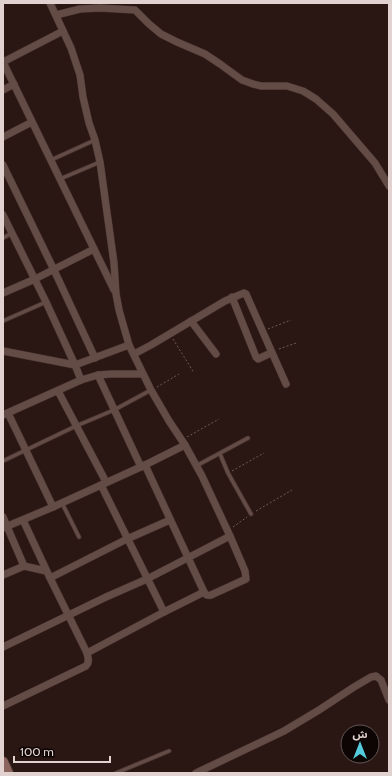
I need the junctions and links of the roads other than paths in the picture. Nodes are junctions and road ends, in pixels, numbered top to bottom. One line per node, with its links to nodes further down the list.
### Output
1 (50, 3): 2 (street)
2 (56, 15): 3 (street); 14 (street)
3 (63, 31): 4 (street); 9 (street)
4 (3, 62): 5 (street)
5 (14, 84): 6 (street); 7 (street)
6 (3, 90)
7 (32, 122): 8 (street); 10 (street)
8 (3, 137)
9 (95, 140): 10 (lane); 11 (street)
10 (51, 160): 13 (street)
11 (100, 162): 13 (lane); 22 (street)
12 (3, 165): 19 (street)
13 (60, 179): 18 (street)
14 (389, 186)
15 (3, 215): 16 (street)
16 (12, 234): 17 (lane); 20 (street)
17 (3, 238)
18 (94, 249): 19 (street); 22 (street)
19 (54, 270): 20 (street); 33 (street)
20 (35, 279): 21 (street); 24 (street)
21 (3, 293)
22 (116, 294): 28 (street)
23 (232, 297): 26 (street); 30 (street); 30 (street)
24 (46, 302): 25 (lane); 34 (street)
25 (3, 321)
26 (191, 321): 31 (street); 32 (street)
27 (3, 344): 29 (street)
28 (129, 344): 31 (street); 33 (street)
29 (5, 352): 34 (street)
30 (271, 353): 38 (street)
31 (134, 354): 35 (street)
32 (216, 354)
33 (95, 358): 34 (street)
34 (75, 365): 37 (street)
35 (142, 374): 36 (street); 39 (street)
36 (98, 375): 37 (street); 41 (street)
37 (81, 380): 40 (street)
38 (286, 384)
39 (151, 390): 41 (lane); 45 (street)
40 (58, 391): 42 (street); 43 (street)
41 (114, 410): 43 (lane); 49 (street)
42 (5, 414): 46 (street)
43 (76, 426): 46 (lane); 51 (street)
44 (248, 438): 47 (lane)
45 (183, 443): 49 (street); 50 (street)
46 (26, 450): 48 (lane); 53 (street)
47 (220, 454): 50 (lane); 54 (lane)
48 (3, 461)
49 (143, 466): 51 (street); 57 (street)
50 (196, 466): 59 (street)
51 (104, 484): 52 (street); 61 (street)
52 (62, 503): 53 (street); 60 (lane)
53 (53, 507): 56 (street)
54 (251, 514)
55 (3, 518): 58 (street)
56 (23, 520): 58 (street); 64 (street)
57 (170, 520): 61 (street); 62 (street)
58 (5, 527): 63 (street)
59 (229, 534): 62 (street); 67 (street)
60 (79, 537)
61 (127, 539): 64 (street); 66 (street)
62 (188, 557): 66 (street); 67 (street)
63 (24, 566): 64 (street); 65 (street)
64 (48, 574): 69 (street)
65 (3, 575)
66 (147, 579): 68 (street); 69 (street)
67 (204, 592): 68 (street)
68 (164, 612): 71 (street)
69 (68, 616): 70 (street); 71 (street)
70 (3, 647)
71 (87, 653): 73 (street)
72 (389, 700): 78 (street)
73 (3, 706)
74 (169, 751): 77 (lane)
75 (3, 762): 76 (street)
76 (8, 773)
77 (116, 773)
78 (196, 773)

